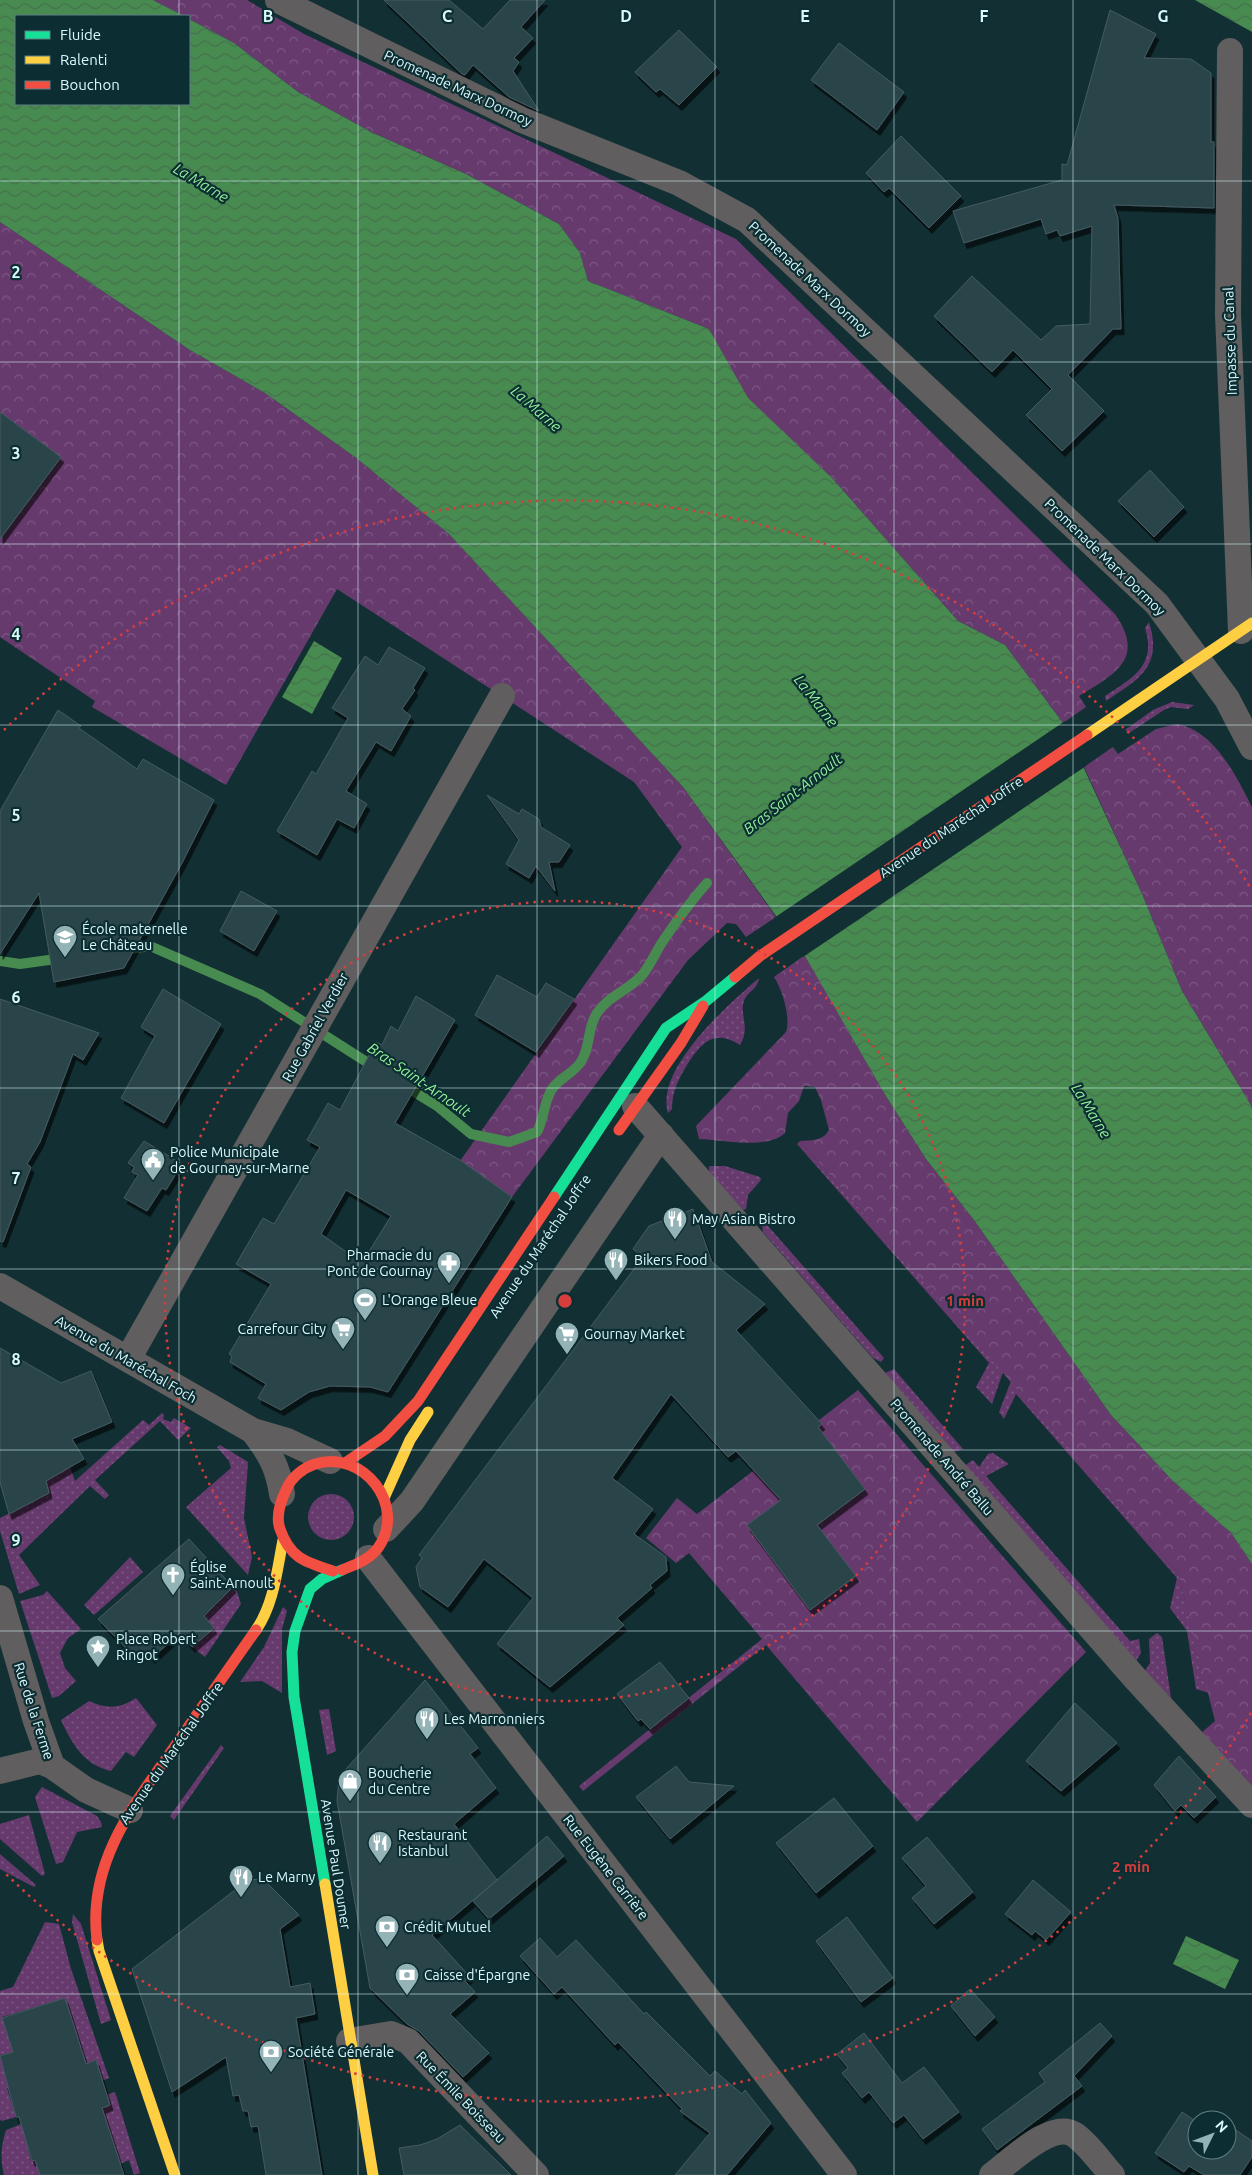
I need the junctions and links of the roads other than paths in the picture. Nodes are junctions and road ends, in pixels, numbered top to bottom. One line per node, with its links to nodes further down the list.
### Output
1 (278, 0): 4 (street, Promenade Marx Dormoy)
2 (1230, 51): 3 (street, Impasse du Canal)
3 (1246, 627): 4 (main road, Avenue du Maréchal Joffre)
4 (1200, 659): 6 (street, Promenade Marx Dormoy); 7 (main road, Avenue du Maréchal Joffre)
5 (502, 696): 12 (street, Rue Gabriel Verdier)
6 (1252, 747)
7 (706, 1000): 8 (main road, Avenue du Maréchal Joffre); 15 (main road, Avenue du Maréchal Joffre)
8 (635, 1106): 9 (street, Promenade André Ballu); 10 (main road, Avenue du Maréchal Joffre)
9 (661, 1135): 18 (street, Avenue du Maréchal Joffre); 25 (street, Promenade André Ballu)
10 (614, 1136)
11 (0, 1286): 12 (street, Avenue du Maréchal Foch)
12 (128, 1359): 14 (street, Avenue du Maréchal Foch)
13 (436, 1401): 17 (main road)
14 (253, 1431): 15 (street, Avenue du Maréchal Foch); 16 (street, Avenue du Maréchal Foch)
15 (338, 1462): 16 (main road, Avenue du Maréchal Joffre); 17 (main road)
16 (282, 1494): 19 (main road, Avenue du Maréchal Joffre)
17 (384, 1498): 18 (main road)
18 (386, 1529): 20 (main road, Avenue du Maréchal Joffre)
19 (283, 1540): 21 (main road, Avenue du Maréchal Joffre); 26 (main road, Avenue du Maréchal Joffre)
20 (368, 1558): 21 (main road, Avenue du Maréchal Joffre); 31 (street, Rue Eugène Carrière)
21 (333, 1571): 27 (main road, Avenue Paul Doumer)
22 (0, 1598): 23 (street, Rue de la Ferme)
23 (52, 1766): 24 (street); 26 (street, Rue de la Ferme)
24 (0, 1771)
25 (1252, 1805)
26 (130, 1810): 28 (main road, Avenue du Maréchal Joffre)
27 (350, 2040): 29 (main road, Avenue Paul Doumer); 30 (street, Rue Émile Boisseau)
28 (175, 2175)
29 (373, 2175)
30 (536, 2175)
31 (844, 2175)
32 (992, 2175): 33 (street)
33 (1112, 2175)

